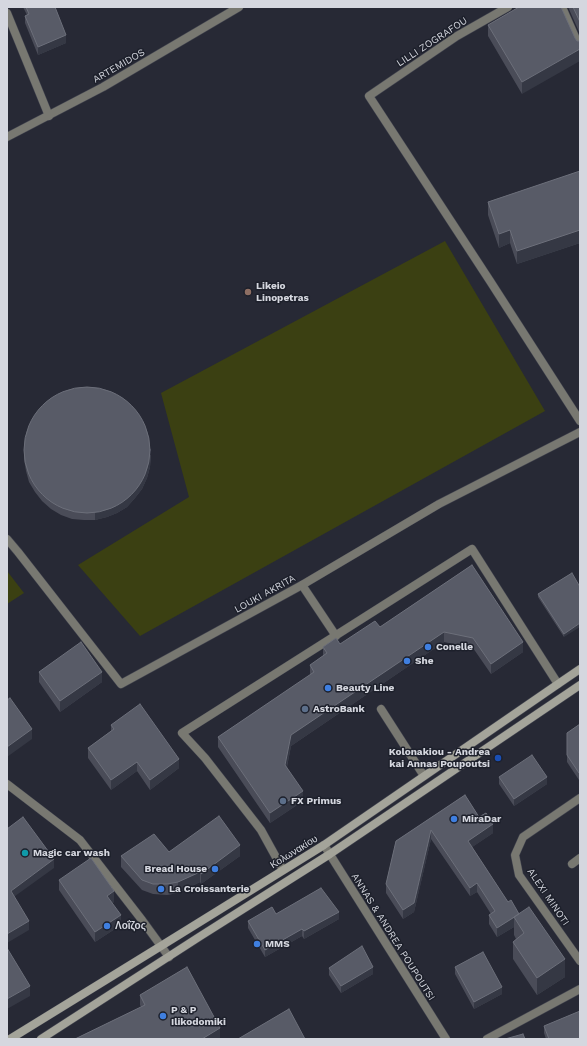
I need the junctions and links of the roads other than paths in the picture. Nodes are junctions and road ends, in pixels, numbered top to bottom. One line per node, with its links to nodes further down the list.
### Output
1 (239, 7): 6 (street, ARTEMIDOS)
2 (508, 7): 8 (street, LILLI ZOGRAFOU)
3 (562, 7): 5 (street)
4 (7, 13): 6 (street)
5 (580, 48)
6 (49, 116): 7 (street, ARTEMIDOS)
7 (7, 137)
8 (580, 421)
9 (580, 432): 11 (street, LOUKI AKRITA)
10 (7, 539): 11 (street, LOUKI AKRITA)
11 (302, 585): 12 (street)
12 (336, 636): 14 (street); 24 (street)
13 (580, 669): 14 (main road, Κολωνακίου)
14 (558, 684): 17 (main road, Κολωνακίου)
15 (580, 685): 21 (main road)
16 (380, 709): 17 (street)
17 (424, 776): 20 (main road, Κολωνακίου)
18 (9, 788): 25 (street)
19 (580, 798): 27 (street, ALEXI MINOTI)
20 (324, 845): 21 (street, ANNAS & ANDREA POUPOUTSI); 24 (main road, Κολωνακίου)
21 (330, 854): 26 (main road); 31 (street, ANNAS & ANDREA POUPOUTSI)
22 (580, 858): 23 (street)
23 (572, 864)
24 (283, 870): 25 (main road, Κολωνακίου)
25 (161, 946): 26 (street); 29 (main road, Κολωνακίου)
26 (169, 957): 30 (main road)
27 (580, 961)
28 (580, 989): 32 (street)
29 (10, 1039)
30 (41, 1039)
31 (446, 1039)
32 (487, 1039)

